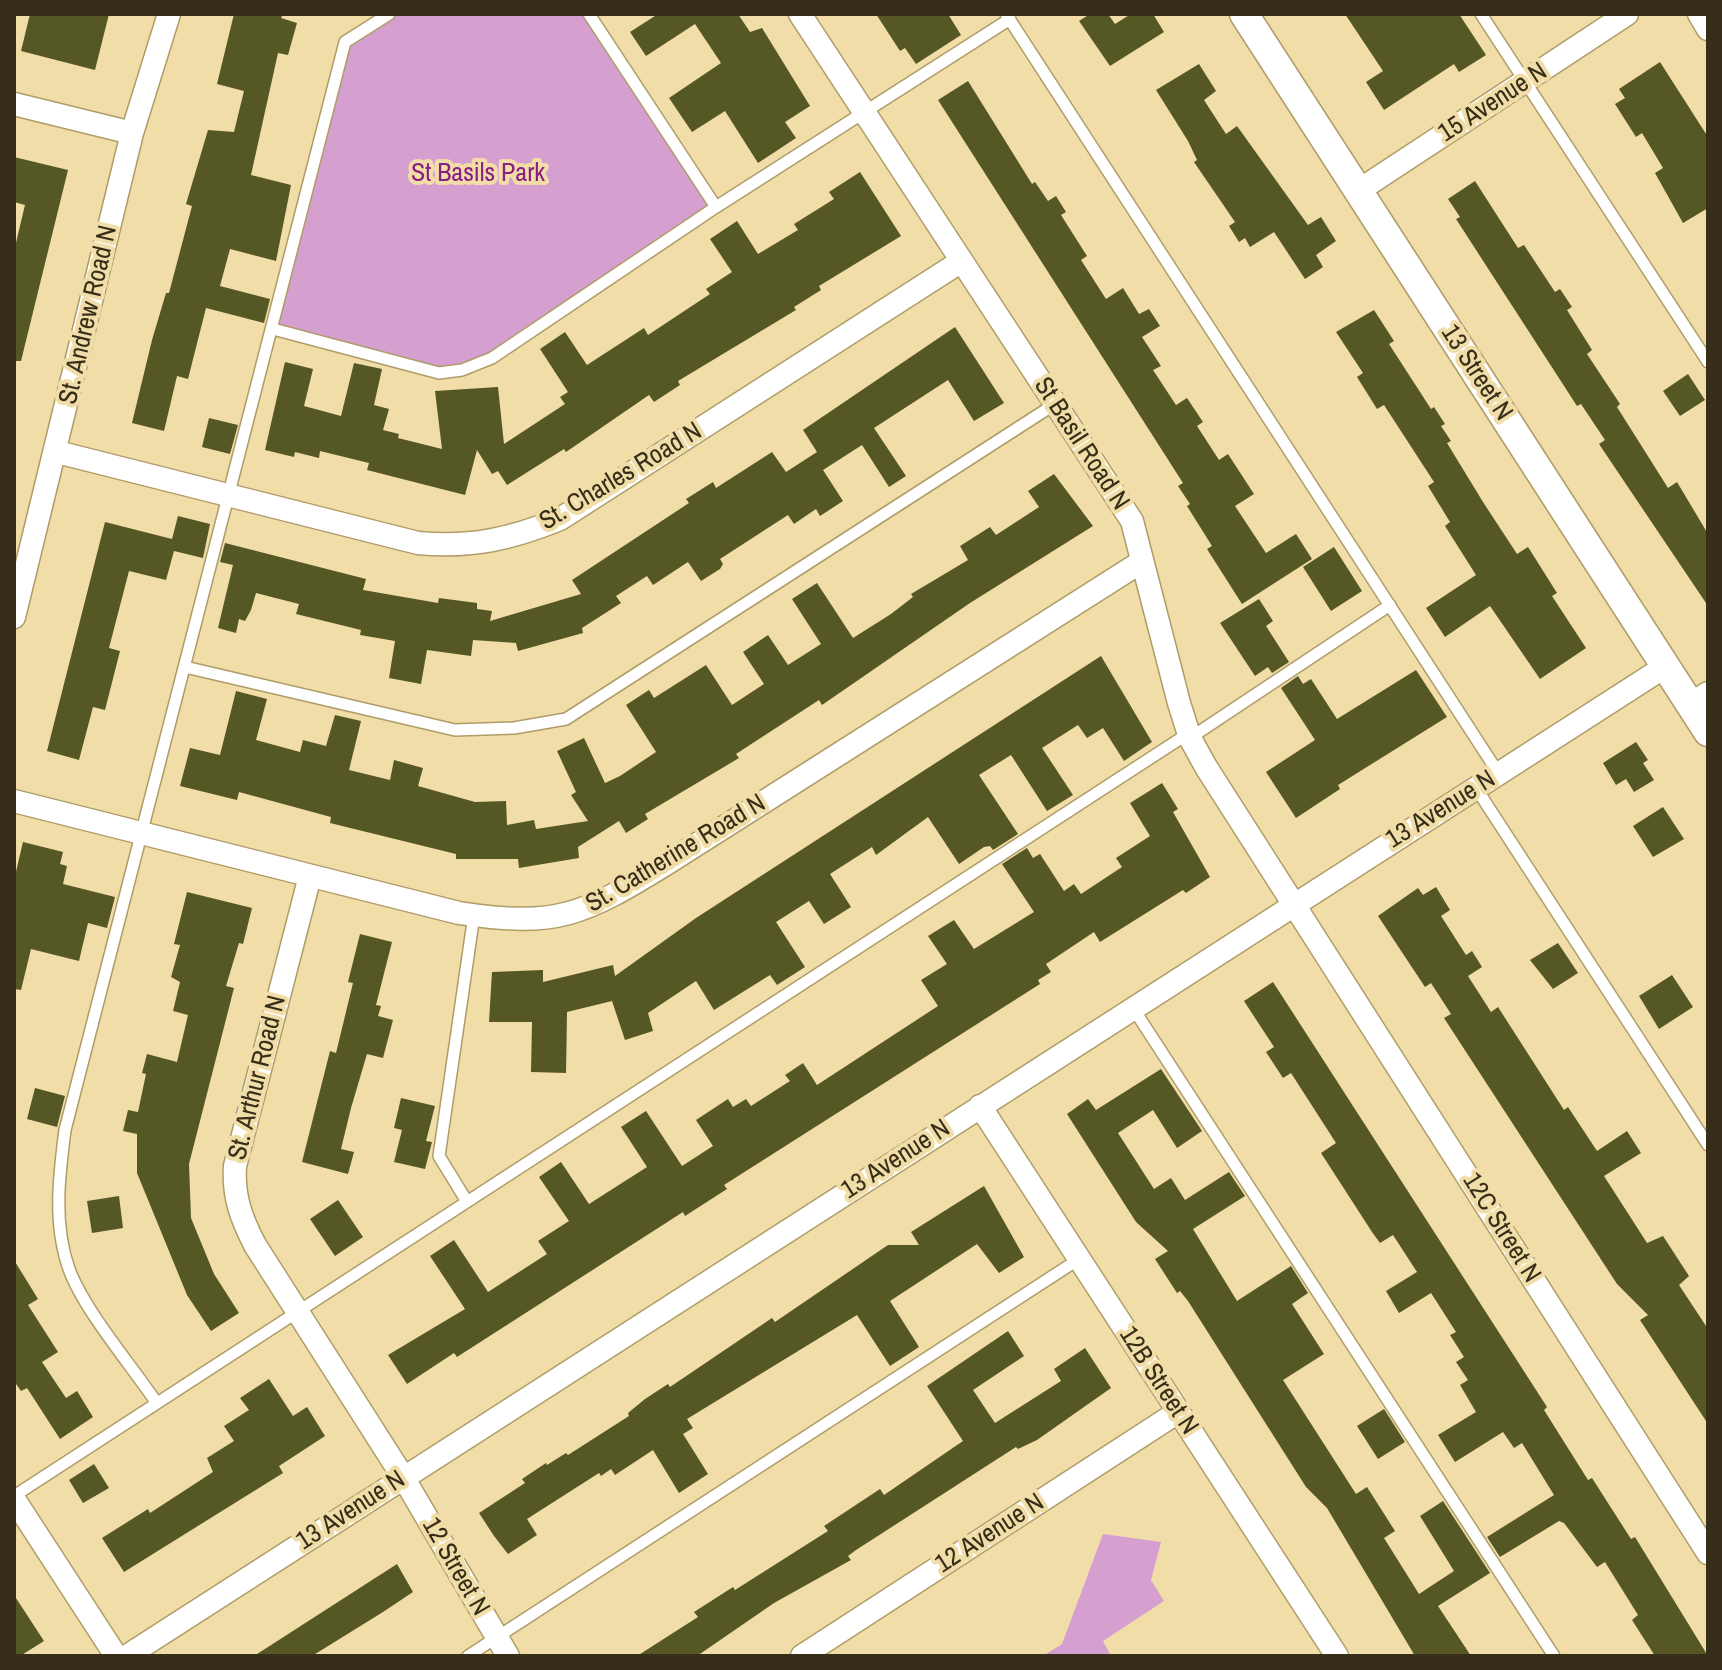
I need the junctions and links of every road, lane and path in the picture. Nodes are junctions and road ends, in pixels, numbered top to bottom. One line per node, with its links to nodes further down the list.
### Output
1 (169, 14): 14 (street, St. Andrew Road N)
2 (389, 14): 18 (lane)
3 (589, 14): 16 (lane)
4 (800, 14): 13 (street, St Basil Road N)
5 (1244, 14): 15 (street, 13 Street N)
6 (1481, 14): 11 (lane)
7 (1627, 14): 11 (street, 15 Avenue N)
8 (1699, 14): 10 (street)
9 (1008, 16): 13 (lane); 25 (lane)
10 (1708, 29)
11 (1525, 82): 15 (street, 15 Avenue N); 19 (lane)
12 (14, 104): 14 (street)
13 (864, 113): 16 (lane); 17 (street, St Basil Road N)
14 (132, 133): 21 (street, St. Andrew Road N)
15 (1358, 191): 27 (street, 13 Street N)
16 (716, 207): 18 (lane)
17 (960, 262): 20 (street, St Basil Road N); 22 (street, St. Charles Road N)
18 (273, 329): 22 (lane)
19 (1708, 362)
20 (1055, 404): 23 (street, St Basil Road N); 28 (lane)
21 (57, 452): 22 (street, St. Charles Road N); 24 (street, St. Andrew Road N)
22 (229, 496): 28 (lane)
23 (1141, 562): 31 (street, St Basil Road N); 38 (street, St. Catherine Road N)
24 (17, 592): 26 (street, St. Andrew Road N)
25 (1390, 605): 31 (lane); 32 (lane)
26 (14, 617)
27 (1666, 666): 29 (street, 13 Street N); 32 (street, 13 Avenue N)
28 (185, 667): 35 (lane)
29 (1699, 699): 30 (street, 13 Street N)
30 (1708, 732)
31 (1189, 735): 37 (street, St Basil Road N); 42 (lane)
32 (1499, 774): 33 (street, 13 Avenue N)
33 (1476, 788): 37 (street, 13 Avenue N); 41 (lane)
34 (14, 801): 35 (street, St. Catherine Road N)
35 (141, 833): 36 (street, St. Catherine Road N); 45 (lane)
36 (310, 876): 38 (street, St. Catherine Road N); 44 (street, St. Arthur Road N)
37 (1295, 903): 39 (street, 13 Avenue N); 49 (street, 12C Street N)
38 (474, 915): 42 (lane)
39 (1133, 1008): 40 (street, 13 Avenue N); 56 (lane)
40 (980, 1106): 43 (street, 12B Street N); 47 (street, 13 Avenue N)
41 (1708, 1145)
42 (466, 1200): 44 (lane)
43 (1079, 1259): 46 (street, 12B Street N); 50 (lane)
44 (296, 1311): 45 (lane); 47 (street, St. Arthur Road N)
45 (156, 1402): 48 (lane)
46 (1178, 1412): 54 (street, 12 Avenue N); 55 (street, 12B Street N)
47 (403, 1477): 50 (street, 12 Street N); 52 (street, 13 Avenue N)
48 (14, 1497): 51 (street)
49 (1708, 1553)
50 (503, 1647): 53 (lane)
51 (116, 1656)
52 (127, 1656)
53 (468, 1656)
54 (802, 1656)
55 (1337, 1656)
56 (1554, 1656)

